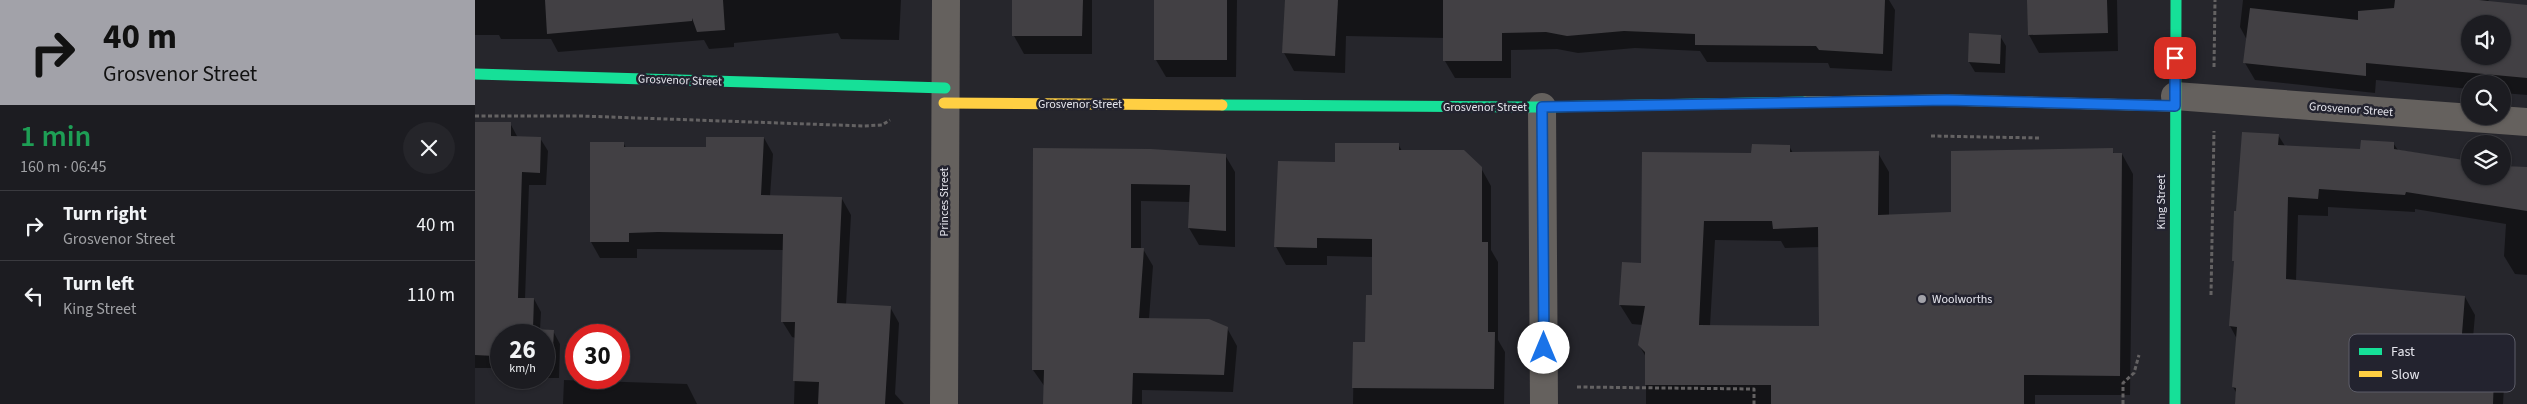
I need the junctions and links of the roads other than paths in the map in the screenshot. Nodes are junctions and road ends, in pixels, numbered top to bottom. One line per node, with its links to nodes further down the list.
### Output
1 (946, 0): 4 (street, Princes Street)
2 (2176, 0): 5 (street, King Street)
3 (475, 74): 4 (street, Grosvenor Street)
4 (945, 95): 6 (street, Grosvenor Street); 9 (street, Princes Street)
5 (2175, 101): 6 (street, Grosvenor Street); 7 (street, Grosvenor Street); 10 (street, King Street)
6 (1542, 107): 8 (street)
7 (2527, 122)
8 (1544, 395)
9 (944, 404)
10 (2175, 404)

